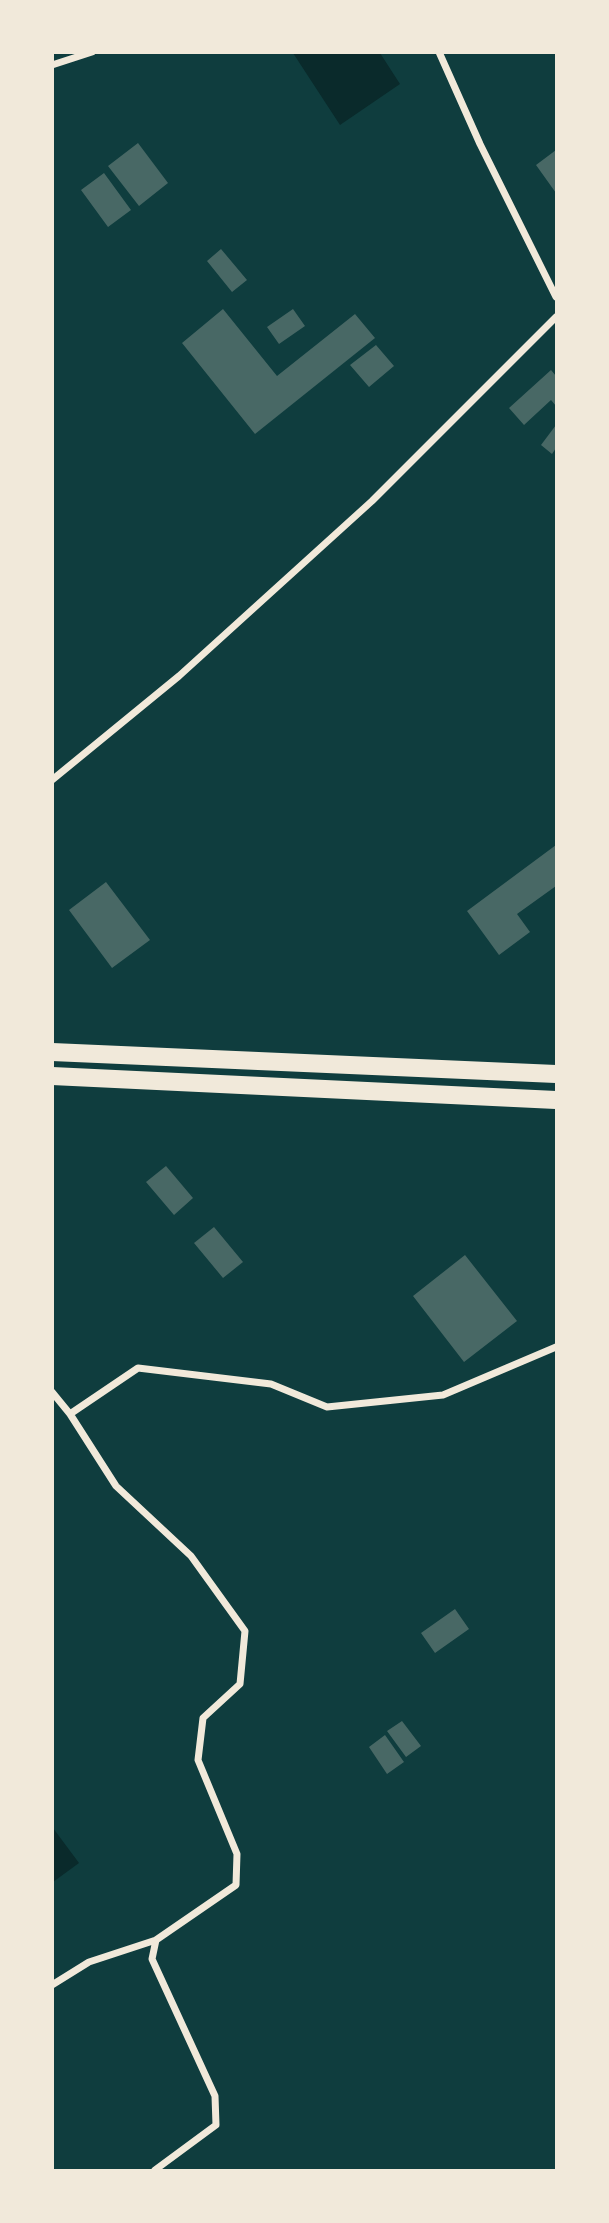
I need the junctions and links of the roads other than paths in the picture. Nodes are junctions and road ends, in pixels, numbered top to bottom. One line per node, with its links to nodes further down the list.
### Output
1 (92, 52): 3 (street)
2 (439, 52): 4 (street)
3 (52, 65)
4 (556, 297)
5 (556, 317): 6 (street)
6 (52, 780)
7 (52, 1052): 8 (main road)
8 (556, 1074)
9 (52, 1076): 10 (main road)
10 (556, 1100)
11 (556, 1347): 13 (street)
12 (52, 1392): 13 (street)
13 (70, 1413): 14 (street)
14 (156, 1940): 15 (street); 16 (street)
15 (52, 1985)
16 (155, 2171)

